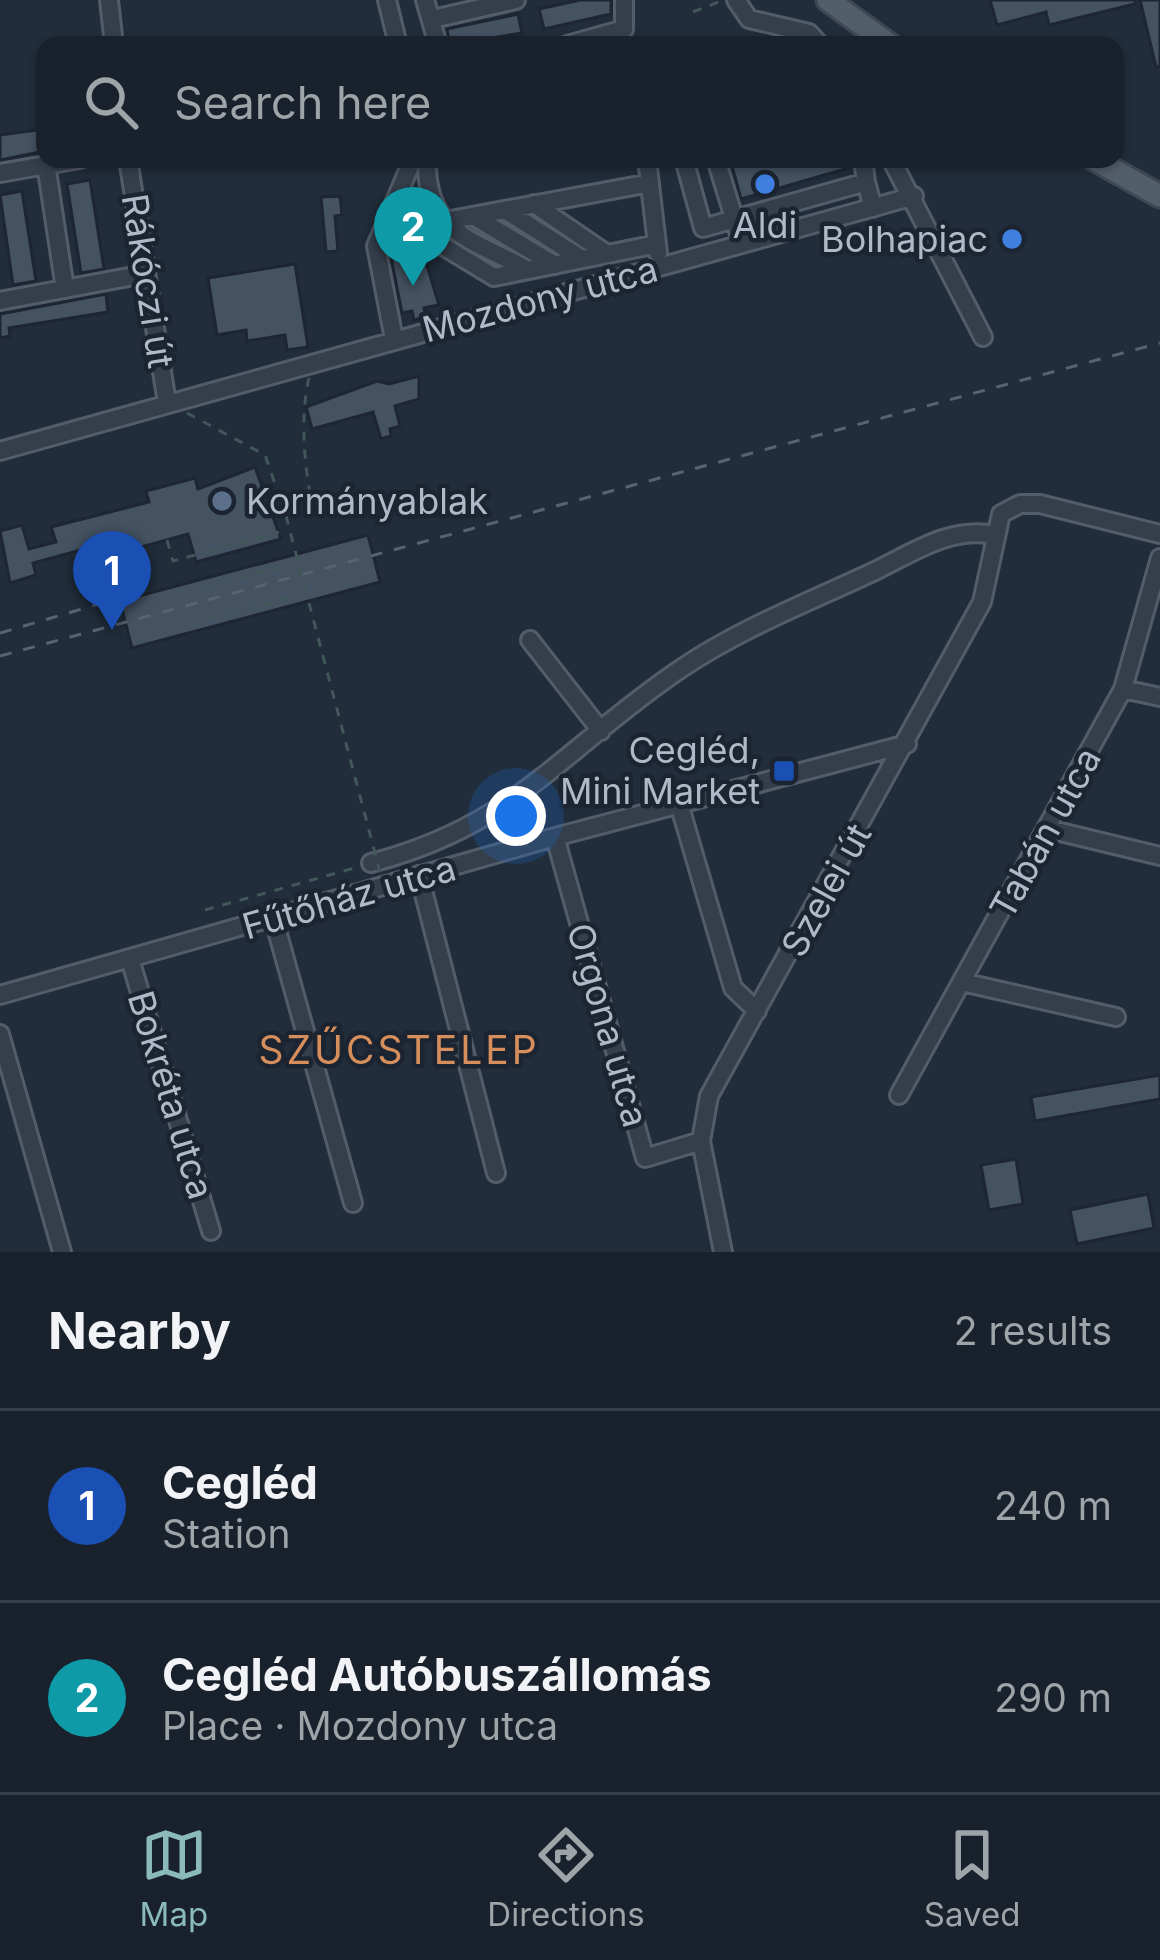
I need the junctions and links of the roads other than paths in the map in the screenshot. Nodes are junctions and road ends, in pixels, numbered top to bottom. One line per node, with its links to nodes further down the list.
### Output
1 (109, 0): 9 (street)
2 (387, 0): 10 (street)
3 (425, 0): 8 (street)
4 (516, 0): 8 (street)
5 (624, 0): 12 (street)
6 (736, 0): 13 (street)
7 (833, 0): 14 (main road)
8 (433, 19): 11 (street)
9 (113, 36)
10 (396, 36)
11 (436, 36)
12 (599, 36)
13 (812, 36)
14 (876, 36)
15 (36, 166): 26 (street)
16 (47, 168): 45 (street)
17 (129, 168): 44 (street, Rákóczi út)
18 (416, 168): 32 (street)
19 (422, 168): 37 (street)
20 (648, 168): 28 (street)
21 (686, 168): 36 (street)
22 (719, 168): 36 (street)
23 (864, 168): 27 (street)
24 (897, 168): 29 (street)
25 (1110, 168): 30 (main road)
26 (0, 173)
27 (866, 182): 33 (street); 36 (street)
28 (650, 183): 31 (street); 38 (street)
29 (914, 196): 33 (street, Mozdony utca); 47 (street)
30 (1160, 196)
31 (534, 204): 34 (street); 40 (street)
32 (395, 205): 37 (street); 48 (street)
33 (873, 208): 39 (street, Mozdony utca)
34 (505, 210): 35 (street); 41 (street)
35 (473, 216): 37 (street); 42 (street)
36 (734, 219): 39 (street)
37 (433, 221): 42 (street)
38 (657, 244): 40 (street); 43 (street)
39 (742, 244): 43 (street, Mozdony utca)
40 (607, 254): 41 (street)
41 (582, 259): 42 (street)
42 (555, 265)
43 (659, 266): 48 (street, Mozdony utca)
44 (145, 274): 45 (street); 49 (street, Rákóczi út)
45 (65, 289): 46 (street)
46 (0, 301)
47 (983, 337)
48 (394, 339): 49 (street, Mozdony utca)
49 (167, 403): 50 (street, Mozdony utca)
50 (0, 451)
51 (1160, 534): 52 (street)
52 (995, 535): 57 (street); 58 (street, Szelei út)
53 (1160, 558): 55 (street, Tabán utca)
54 (530, 640): 57 (street)
55 (1124, 689): 56 (street); 60 (street, Tabán utca)
56 (1160, 697)
57 (601, 731): 63 (street)
58 (908, 744): 59 (street, Fűtőház utca); 69 (street, Szelei út)
59 (680, 807): 61 (street, Fűtőház utca); 69 (street)
60 (1048, 829): 62 (street); 67 (street, Tabán utca)
61 (555, 837): 64 (street, Fűtőház utca); 73 (street, Orgona utca)
62 (1160, 856)
63 (376, 868)
64 (419, 875): 65 (street, Fűtőház utca); 74 (street)
65 (274, 920): 66 (street, Fűtőház utca); 75 (street)
66 (130, 959): 68 (street, Fűtőház utca); 76 (street, Bokréta utca)
67 (962, 982): 70 (street); 72 (street, Tabán utca)
68 (0, 995)
69 (757, 1011): 73 (street, Szelei út)
70 (1115, 1017)
71 (0, 1034): 77 (street)
72 (899, 1095)
73 (701, 1141): 78 (street, Szelei út)
74 (496, 1173)
75 (353, 1203)
76 (212, 1231)
77 (62, 1252)
78 (723, 1252)

